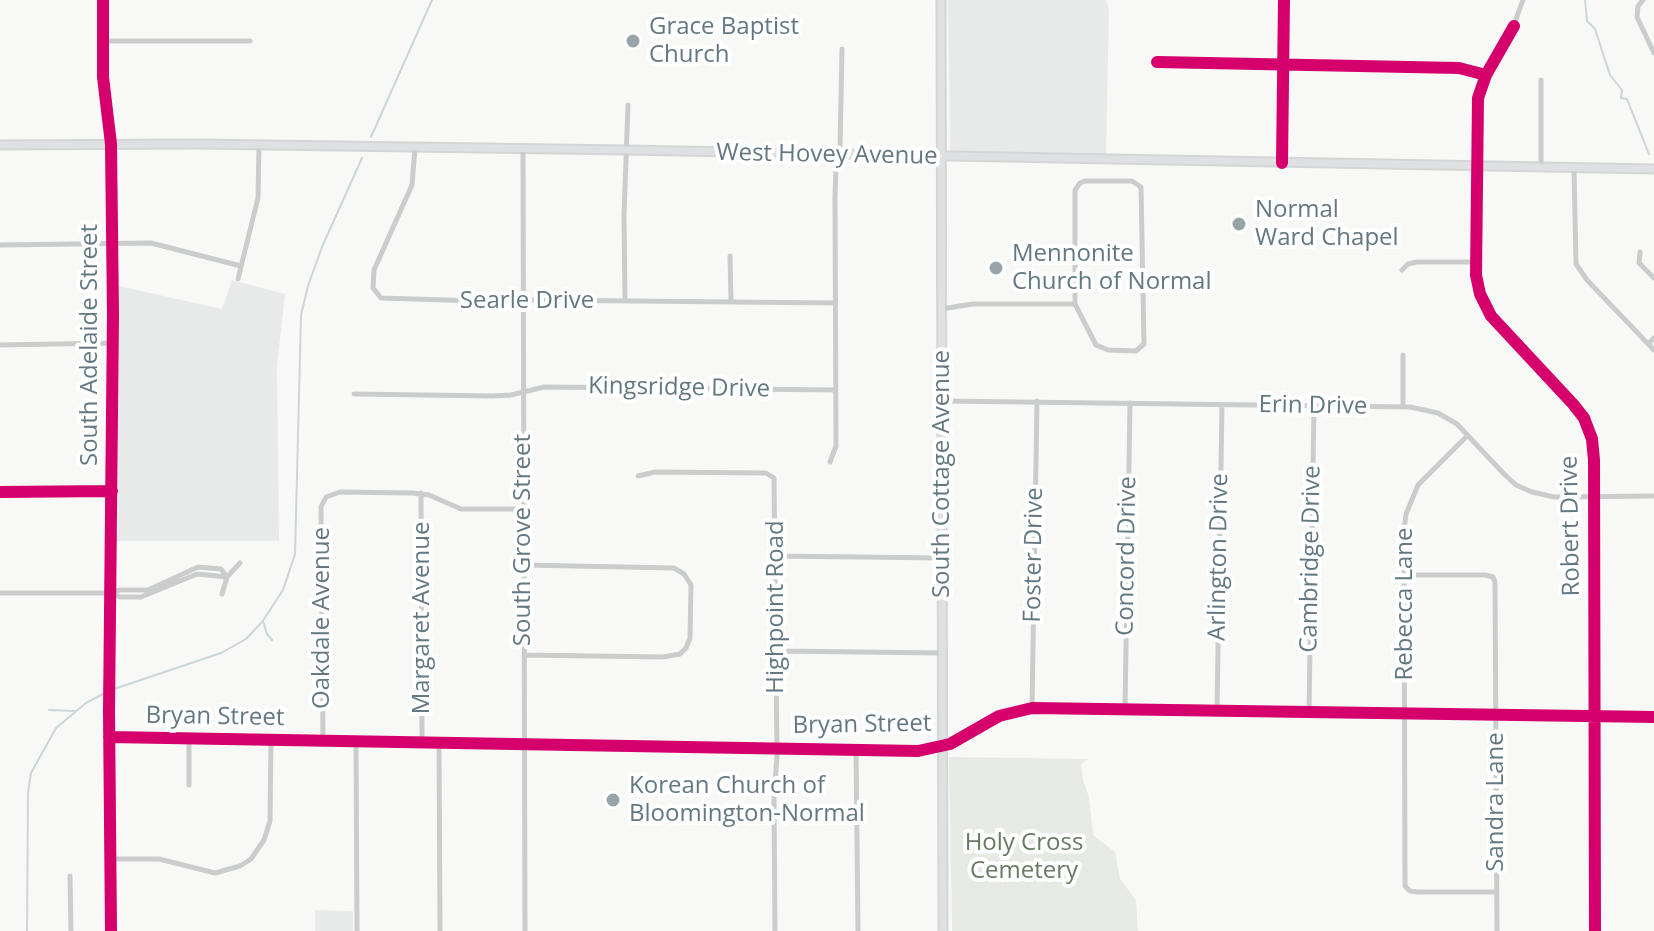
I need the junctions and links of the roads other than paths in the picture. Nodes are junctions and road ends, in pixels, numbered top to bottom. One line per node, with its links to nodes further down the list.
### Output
1 (103, 0): 6 (main road, South Adelaide Street)
2 (941, 0): 22 (main road, South Cottage Avenue)
3 (1284, 0): 11 (street)
4 (1523, 0): 12 (street, Robert Drive)
5 (1641, 1): 9 (street)
6 (103, 41): 7 (street); 15 (main road, South Adelaide Street)
7 (250, 41)
8 (842, 49): 21 (street)
9 (1654, 53)
10 (1157, 62): 11 (street)
11 (1284, 64): 12 (street); 23 (street)
12 (1486, 75): 24 (street, Robert Drive)
13 (1541, 80): 25 (street)
14 (628, 105): 20 (street)
15 (111, 144): 16 (main road, West Hovey Avenue); 17 (main road, West Hovey Avenue); 28 (main road, South Adelaide Street)
16 (0, 145)
17 (259, 145): 18 (main road, West Hovey Avenue); 33 (street)
18 (415, 148): 19 (main road, West Hovey Avenue); 37 (street, Searle Drive)
19 (523, 150): 20 (main road, West Hovey Avenue); 37 (street, South Grove Street)
20 (626, 150): 21 (main road, West Hovey Avenue); 38 (street)
21 (838, 155): 22 (main road, West Hovey Avenue); 40 (street)
22 (941, 157): 23 (main road, West Hovey Avenue); 42 (main road, South Cottage Avenue)
23 (1282, 163): 24 (main road, West Hovey Avenue)
24 (1476, 166): 25 (main road, West Hovey Avenue); 32 (street, Robert Drive)
25 (1541, 167): 26 (main road, West Hovey Avenue)
26 (1574, 168): 27 (main road, West Hovey Avenue); 45 (street)
27 (1654, 169)
28 (113, 243): 29 (street); 33 (street); 44 (main road, South Adelaide Street)
29 (0, 245)
30 (1640, 252): 35 (street)
31 (730, 256): 39 (street)
32 (1476, 262): 34 (street); 65 (street, Robert Drive)
33 (241, 266): 36 (street)
34 (1402, 270)
35 (1654, 278)
36 (238, 279)
37 (522, 301): 38 (street, Searle Drive); 50 (street, South Grove Street)
38 (625, 301): 39 (street, Searle Drive)
39 (731, 301): 40 (street, Searle Drive)
40 (835, 303): 49 (street)
41 (1075, 304): 41 (street); 42 (street)
42 (941, 309): 52 (main road, South Cottage Avenue)
43 (1654, 338): 45 (street)
44 (113, 343): 46 (street); 61 (main road, South Adelaide Street)
45 (1648, 344): 47 (street)
46 (0, 345)
47 (1654, 350)
48 (1403, 355): 57 (street)
49 (836, 390): 50 (street, Kingsridge Drive); 59 (street)
50 (522, 392): 51 (street, Kingsridge Drive); 66 (street, South Grove Street)
51 (354, 394)
52 (942, 401): 53 (street, Erin Drive); 68 (main road, South Cottage Avenue)
53 (1037, 401): 54 (street, Erin Drive); 79 (street, Foster Drive)
54 (1130, 403): 55 (street, Erin Drive); 80 (street, Concord Drive)
55 (1222, 405): 56 (street, Erin Drive); 81 (street, Arlington Drive)
56 (1314, 406): 57 (street, Erin Drive); 82 (street, Cambridge Drive)
57 (1403, 407): 58 (street, Erin Drive)
58 (1467, 436): 65 (street, Erin Drive); 71 (street, Rebecca Lane)
59 (830, 462)
60 (638, 476): 67 (street, Highpoint Road)
61 (112, 491): 62 (street); 74 (main road, South Adelaide Street)
62 (0, 492)
63 (421, 493): 66 (street); 90 (street, Oakdale Avenue); 92 (street, Margaret Avenue)
64 (1654, 496): 65 (street, Erin Drive)
65 (1594, 497): 85 (street, Robert Drive)
66 (523, 509): 70 (street, South Grove Street)
67 (775, 556): 68 (street); 76 (street, Highpoint Road)
68 (942, 558): 77 (main road, South Cottage Avenue)
69 (240, 563): 72 (street)
70 (523, 565): 78 (street, South Grove Street); 78 (street)
71 (1405, 575): 83 (street, Rebecca Lane); 84 (street, Sandra Lane)
72 (227, 577): 74 (street); 75 (street)
73 (0, 593): 74 (street)
74 (110, 593): 87 (main road, South Adelaide Street)
75 (222, 594)
76 (776, 651): 77 (street); 96 (street, Highpoint Road)
77 (942, 653): 95 (main road, South Cottage Avenue)
78 (524, 655): 94 (street, South Grove Street)
79 (1032, 708): 80 (street, Bryan Street); 95 (street, Bryan Street)
80 (1125, 708): 81 (street, Bryan Street)
81 (1217, 710): 82 (street, Bryan Street)
82 (1309, 711): 83 (street, Bryan Street)
83 (1404, 713): 84 (street, Bryan Street); 101 (street, Rebecca Lane)
84 (1496, 715): 85 (street, Bryan Street); 101 (street, Sandra Lane)
85 (1595, 716): 86 (street, Bryan Street); 111 (street, Robert Drive)
86 (1654, 717)
87 (109, 737): 88 (street, Bryan Street); 99 (main road, South Adelaide Street)
88 (189, 738): 89 (street, Bryan Street); 98 (street)
89 (271, 739): 90 (street, Bryan Street); 99 (street)
90 (323, 740): 91 (street, Bryan Street)
91 (356, 741): 92 (street, Bryan Street); 104 (street)
92 (422, 742): 93 (street, Bryan Street)
93 (439, 742): 94 (street, Bryan Street); 105 (street)
94 (524, 744): 96 (street, Bryan Street); 106 (street, South Grove Street)
95 (943, 746): 97 (street, Bryan Street); 109 (main road, South Cottage Avenue)
96 (777, 748): 97 (street, Bryan Street); 107 (street, Highpoint Road)
97 (856, 749): 108 (street)
98 (189, 785)
99 (111, 859): 103 (main road, South Adelaide Street)
100 (70, 876): 102 (street)
101 (1496, 892): 110 (street, Sandra Lane)
102 (71, 931)
103 (111, 931)
104 (357, 931)
105 (440, 931)
106 (525, 931)
107 (775, 931)
108 (858, 931)
109 (943, 931)
110 (1497, 931)
111 (1595, 931)

